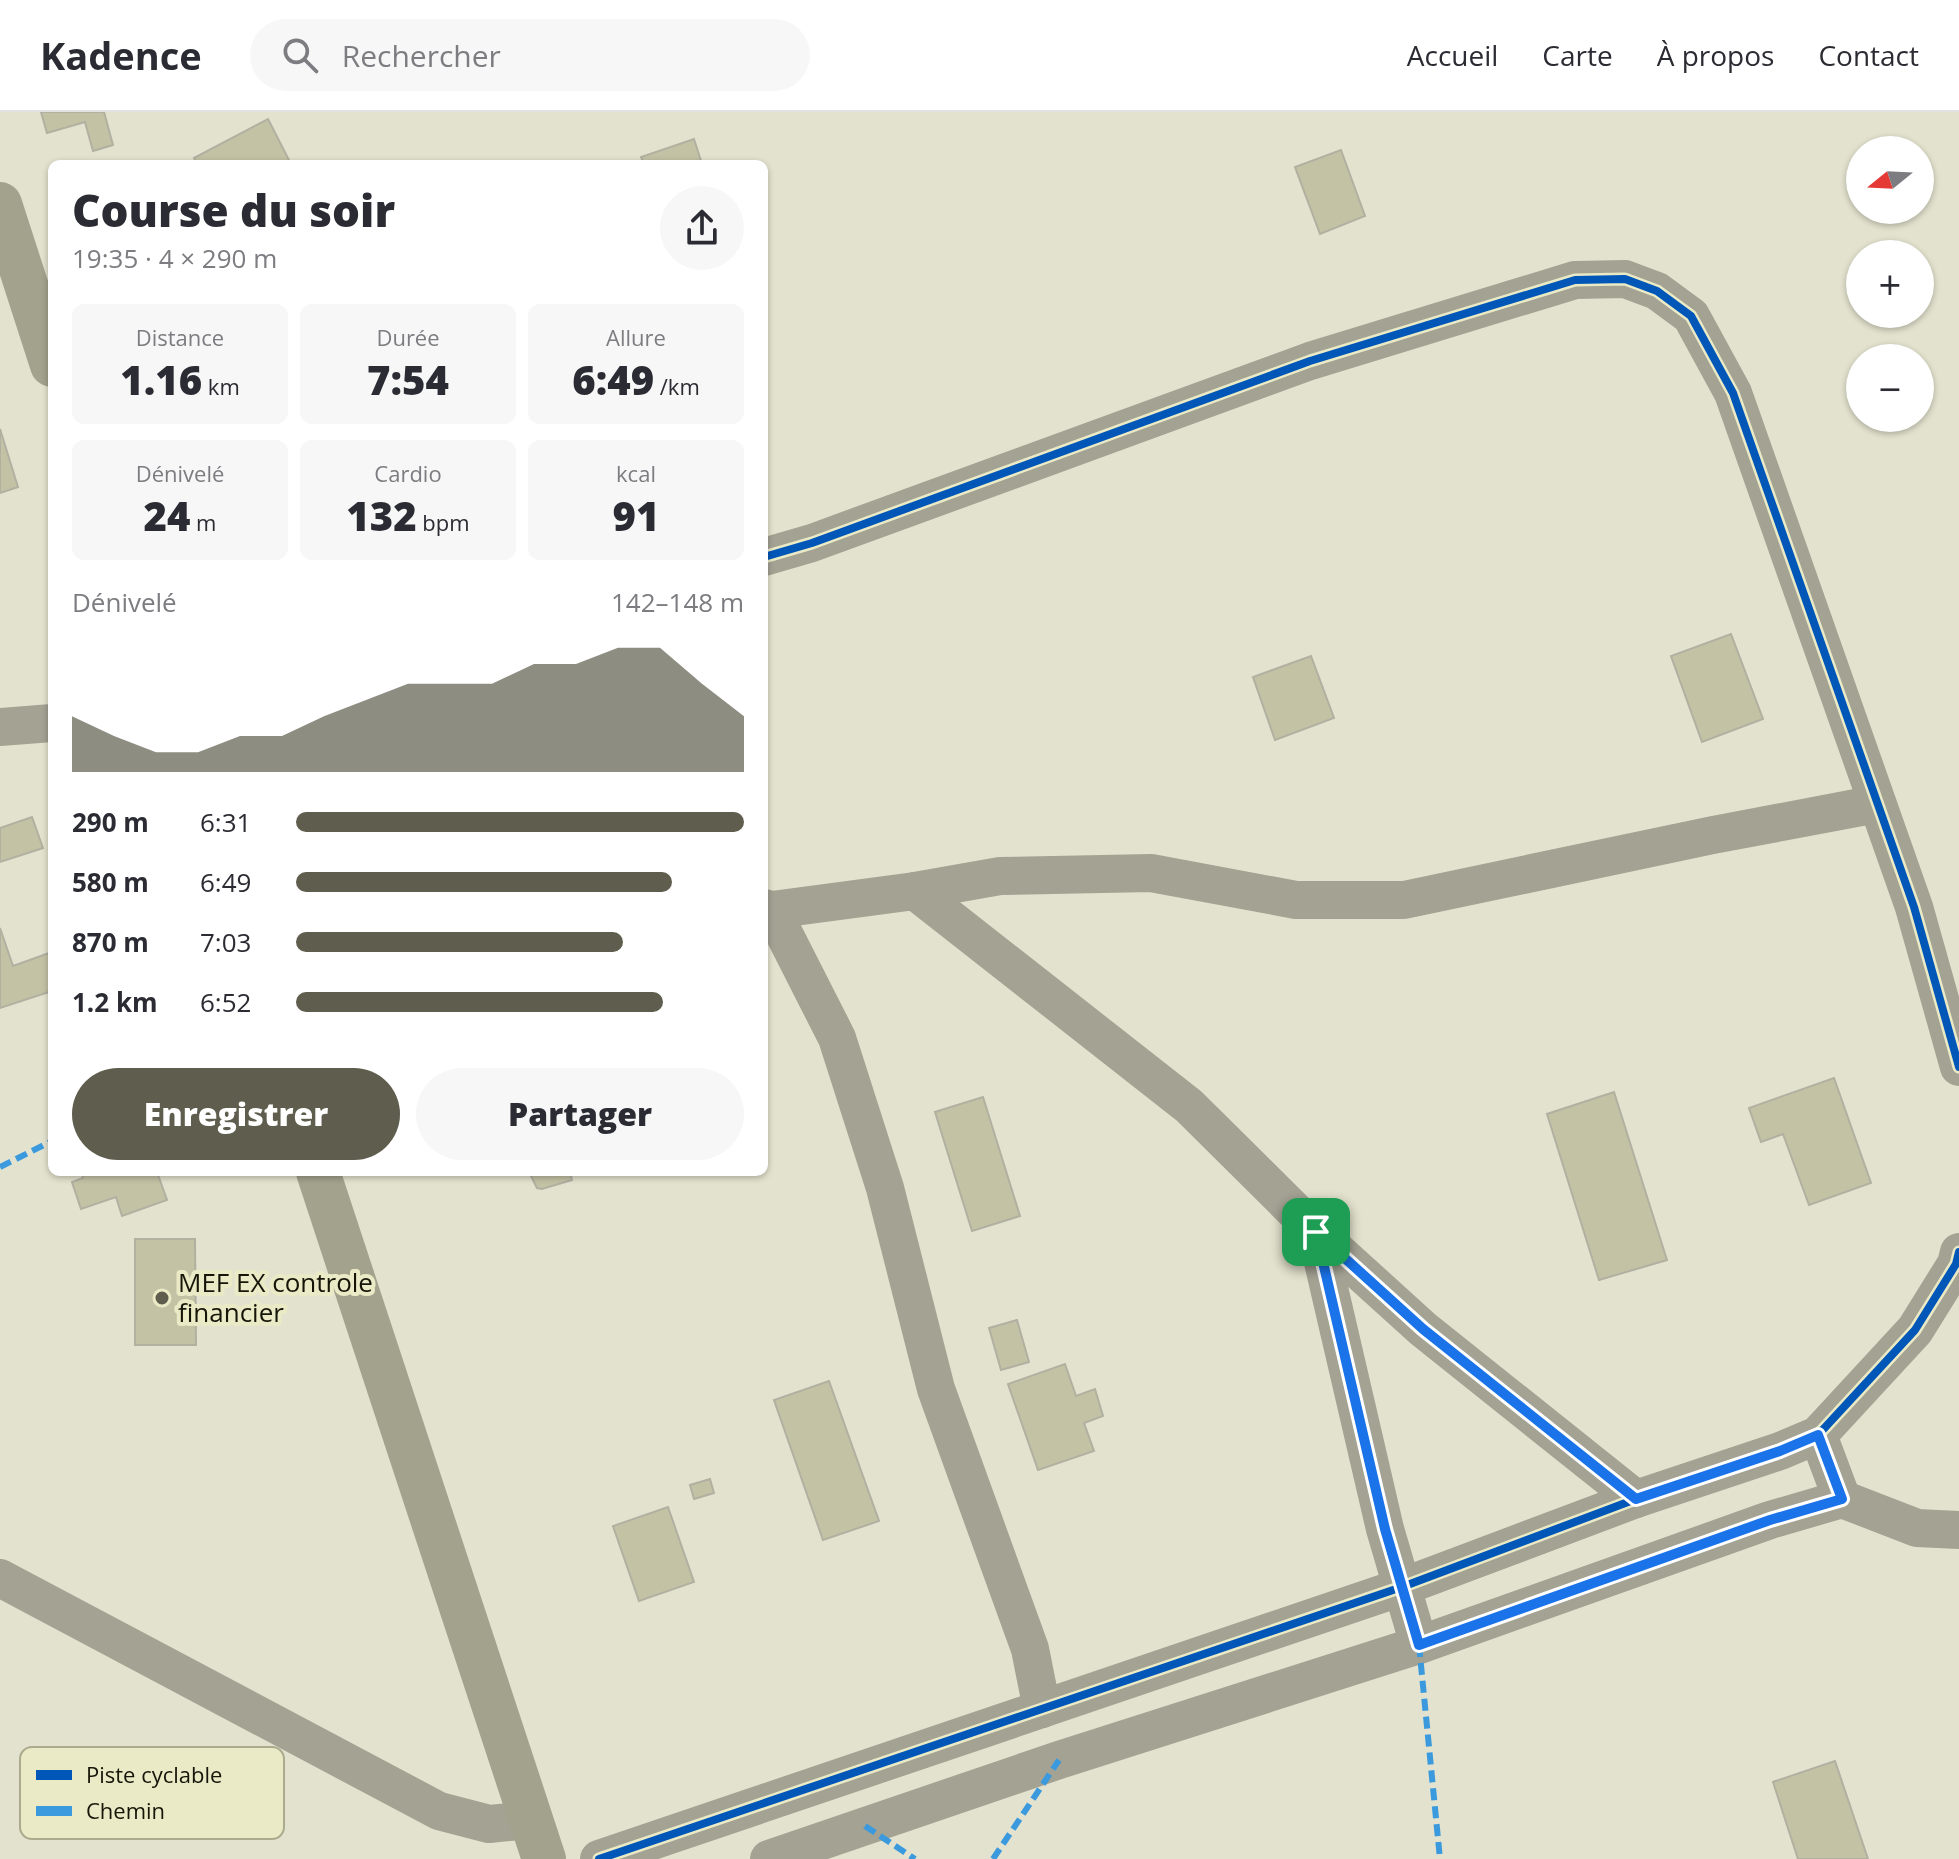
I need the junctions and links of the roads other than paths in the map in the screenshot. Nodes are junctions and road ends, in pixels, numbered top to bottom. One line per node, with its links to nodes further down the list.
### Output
1 (0, 204): 2 (main road)
2 (48, 353)
3 (768, 556): 6 (street)
4 (48, 723): 5 (street)
5 (0, 727)
6 (1877, 804): 7 (street); 9 (street)
7 (915, 891): 8 (street); 11 (street)
8 (768, 909): 20 (street)
9 (1959, 1067)
10 (319, 1176): 21 (main road)
11 (1316, 1232): 14 (street); 18 (street)
12 (1959, 1252): 13 (street)
13 (1818, 1435): 14 (street); 15 (street)
14 (1636, 1499): 18 (street)
15 (1842, 1499): 16 (street); 19 (street)
16 (1959, 1530)
17 (0, 1578): 21 (street)
18 (1402, 1587): 19 (street); 20 (street)
19 (1419, 1645): 23 (street)
20 (1042, 1709): 22 (street)
21 (538, 1840)
22 (599, 1859)
23 (769, 1859)

